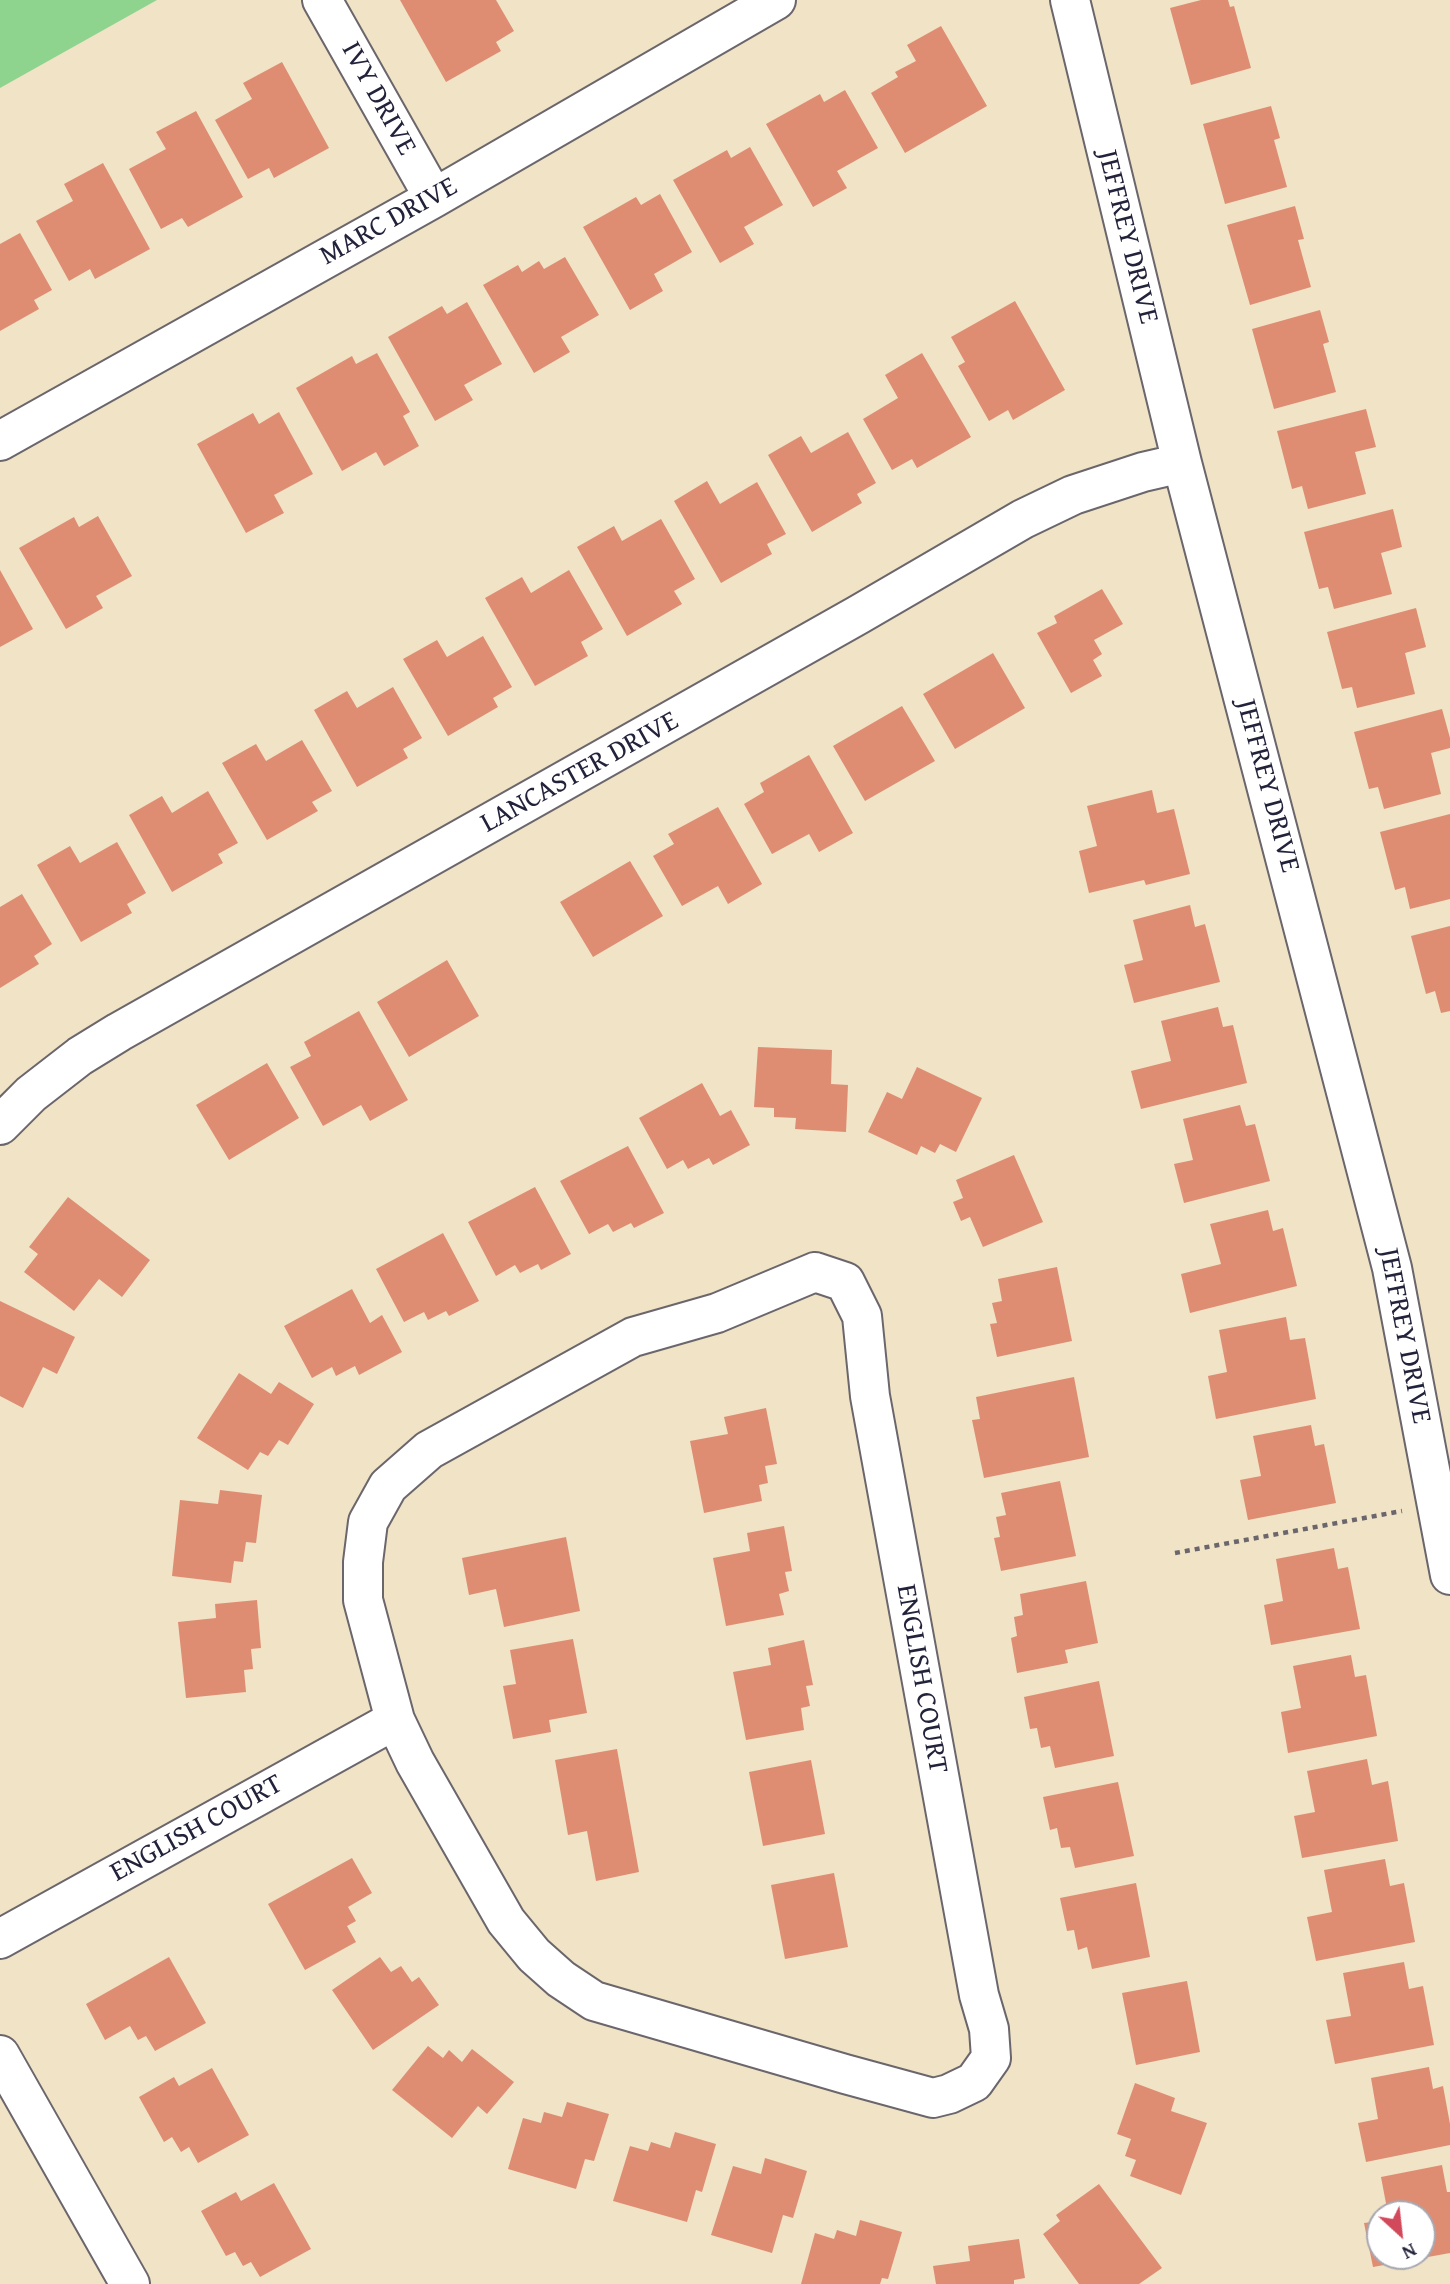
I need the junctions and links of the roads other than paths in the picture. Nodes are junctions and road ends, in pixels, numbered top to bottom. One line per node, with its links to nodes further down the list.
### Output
1 (322, 0): 4 (street, IVY DRIVE)
2 (776, 0): 4 (street, MARC DRIVE)
3 (1070, 0): 6 (street, JEFFREY DRIVE)
4 (433, 198): 5 (street, MARC DRIVE)
5 (0, 441)
6 (1182, 463): 7 (street, LANCASTER DRIVE); 8 (street, JEFFREY DRIVE)
7 (0, 1125)
8 (1450, 1575)
9 (395, 1720): 9 (street, ENGLISH COURT); 10 (street, ENGLISH COURT)
10 (0, 1939)
11 (0, 2055): 12 (street)
12 (130, 2284)

